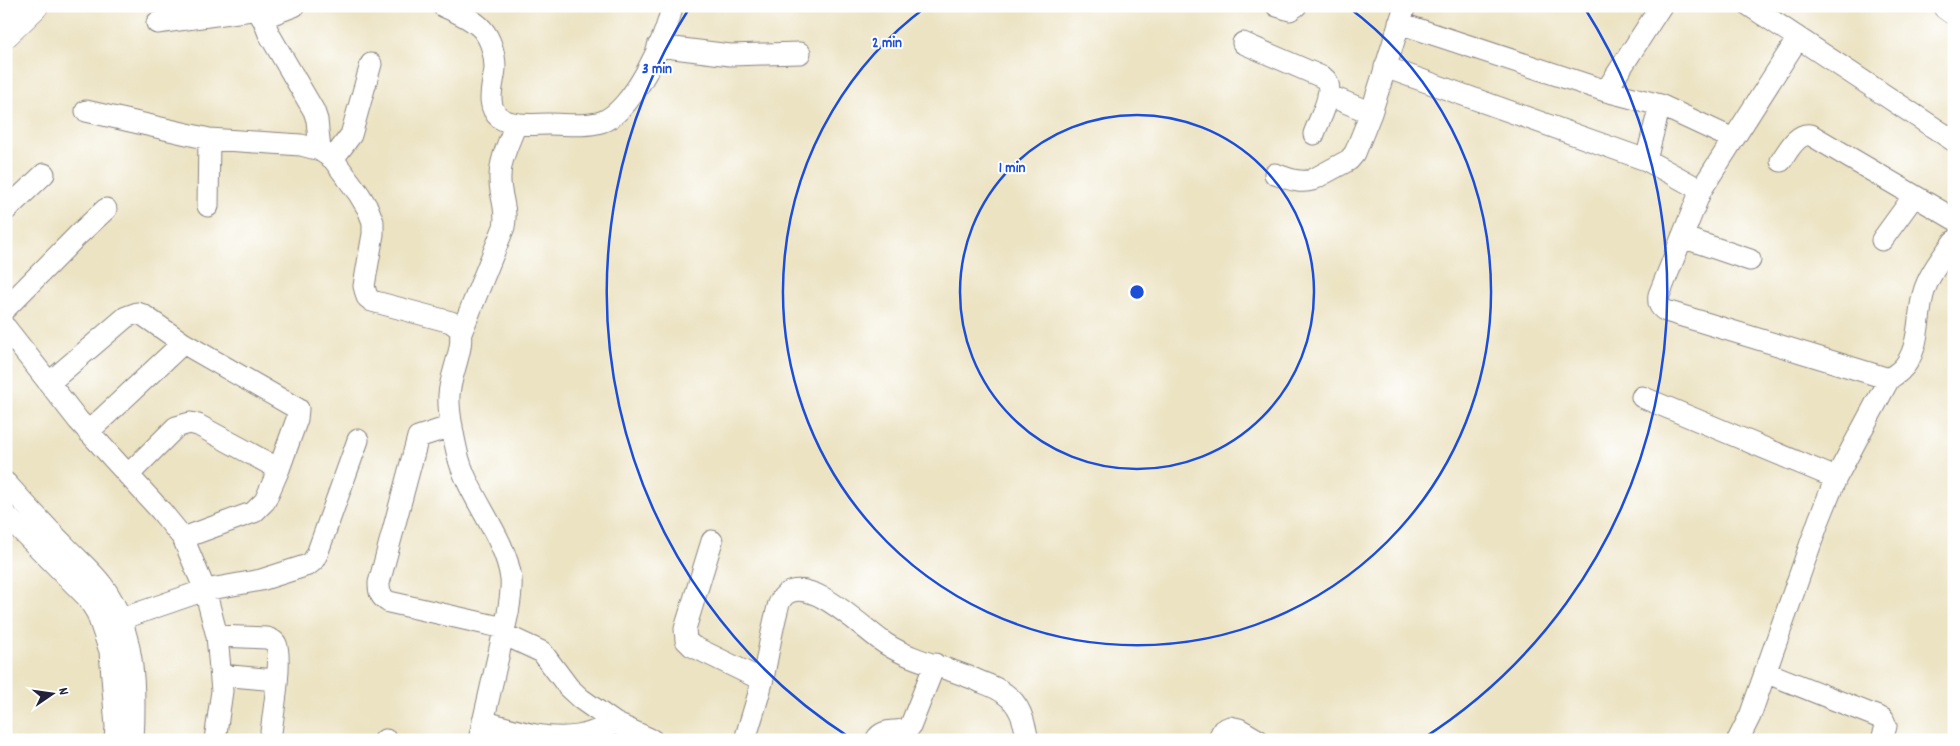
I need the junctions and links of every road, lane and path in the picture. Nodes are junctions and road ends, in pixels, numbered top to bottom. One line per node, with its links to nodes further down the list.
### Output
1 (34, 6): 14 (highway)
2 (294, 6): 10 (street)
3 (443, 6): 26 (street)
4 (672, 6): 17 (street)
5 (1277, 6): 6 (street)
6 (1296, 6)
7 (1660, 6): 21 (street)
8 (1750, 6): 15 (street)
9 (1947, 6): 11 (highway)
10 (260, 11): 13 (street); 31 (street)
11 (1954, 11)
12 (1402, 15): 20 (street); 21 (street)
13 (157, 23)
14 (6, 33)
15 (1798, 38): 28 (street); 30 (street)
16 (1243, 43): 22 (street)
17 (658, 46): 18 (street); 26 (street)
18 (800, 53)
19 (371, 64): 31 (street)
20 (1385, 67): 25 (street); 32 (street)
21 (1606, 90): 23 (street)
22 (1328, 95): 25 (street); 27 (street)
23 (1660, 106): 28 (street); 32 (street)
24 (86, 111): 29 (street)
25 (1370, 113): 35 (street)
26 (516, 124): 48 (street)
27 (1314, 134)
28 (1733, 139): 36 (street)
29 (209, 140): 31 (street); 38 (street)
30 (1954, 141)
31 (326, 154): 48 (street)
32 (1646, 160): 36 (street)
33 (1781, 161): 37 (street)
34 (44, 174): 40 (street)
35 (1275, 174)
36 (1701, 190): 42 (street)
37 (1914, 196): 41 (street); 43 (street)
38 (208, 206)
39 (106, 209): 46 (street)
40 (6, 210)
41 (1954, 219)
42 (1682, 238): 45 (street); 50 (street)
43 (1882, 240)
44 (1954, 241): 50 (street)
45 (1750, 260)
46 (6, 308)
47 (6, 328): 51 (street)
48 (461, 332): 53 (street)
49 (183, 343): 51 (street); 54 (street); 56 (street)
50 (1888, 379): 58 (street)
51 (50, 382): 54 (street)
52 (1642, 397): 58 (street)
53 (452, 426): 65 (street); 65 (street)
54 (88, 432): 57 (street)
55 (358, 440): 63 (street)
56 (279, 469): 57 (street); 61 (street)
57 (128, 475): 61 (street)
58 (1836, 478): 68 (street)
59 (6, 483): 60 (street)
60 (15, 522): 64 (street); 74 (street)
61 (183, 538): 63 (street)
62 (712, 541): 71 (street)
63 (204, 590): 64 (street); 66 (street)
64 (121, 619): 75 (street)
65 (504, 631): 72 (street); 73 (street)
66 (216, 636): 69 (street); 70 (street)
67 (934, 664): 71 (street); 80 (street); 81 (street)
68 (1765, 672): 84 (street); 85 (street)
69 (221, 674): 70 (street); 76 (street)
70 (276, 680): 77 (street)
71 (762, 680): 79 (street)
72 (615, 723): 73 (street); 78 (street)
73 (481, 730)
74 (114, 740)
75 (133, 740)
76 (216, 740)
77 (270, 740)
78 (652, 740)
79 (745, 740)
80 (876, 740)
81 (1028, 740)
82 (1218, 740): 83 (street)
83 (1258, 740)
84 (1738, 740)
85 (1882, 740)

